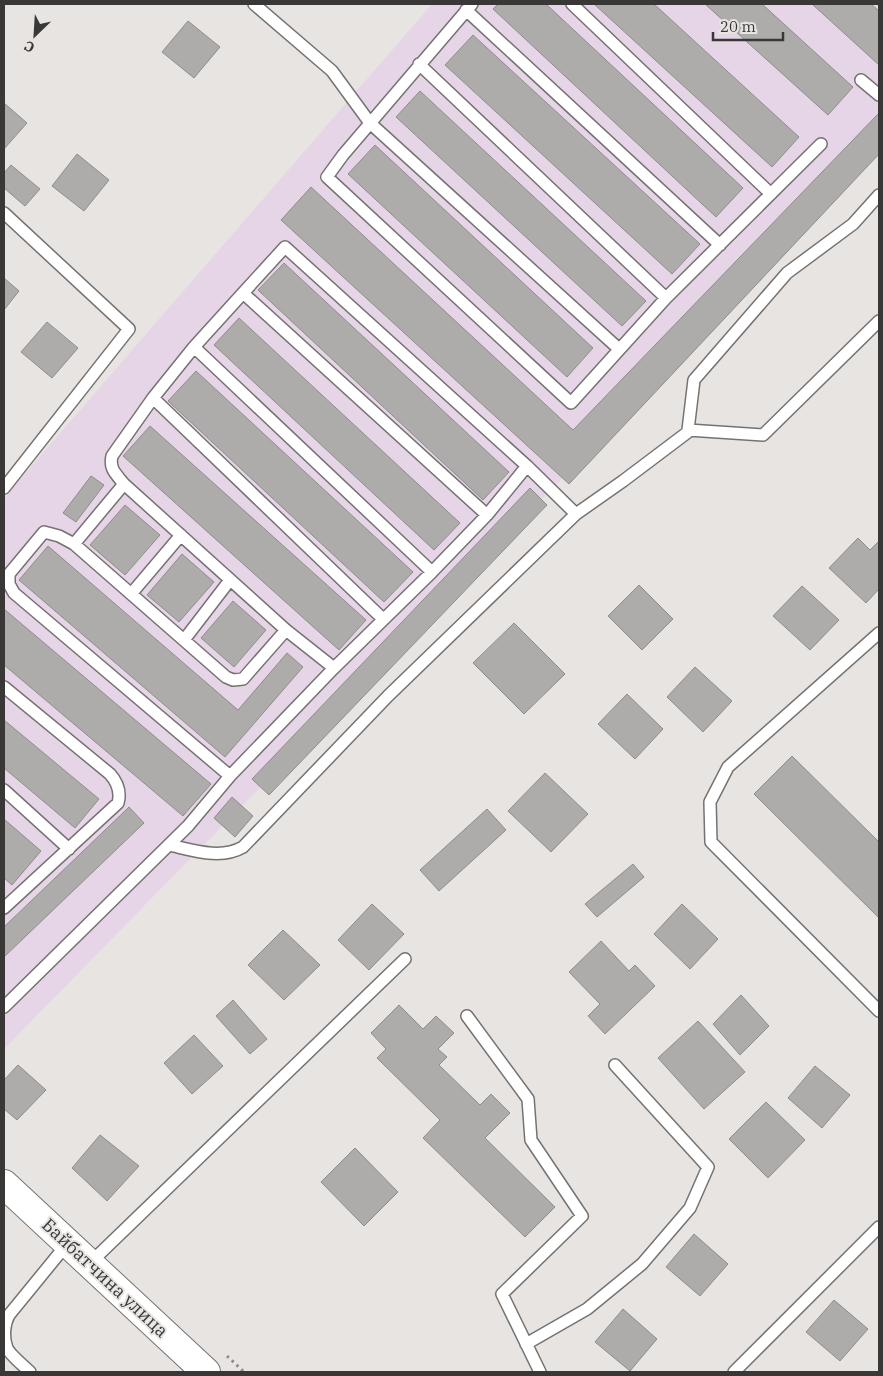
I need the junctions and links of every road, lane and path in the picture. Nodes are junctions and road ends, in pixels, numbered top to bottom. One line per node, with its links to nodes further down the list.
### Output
1 (254, 4): 7 (lane)
2 (572, 4): 9 (lane)
3 (469, 7): 4 (lane); 12 (lane)
4 (419, 64): 7 (lane); 14 (lane)
5 (861, 80): 6 (lane)
6 (879, 95)
7 (370, 123): 17 (lane); 17 (lane)
8 (821, 144): 9 (lane)
9 (770, 194): 12 (lane)
10 (879, 195): 19 (lane)
11 (4, 213): 22 (lane)
12 (720, 244): 14 (lane)
13 (243, 293): 16 (lane); 20 (lane); 24 (lane)
14 (666, 298): 17 (lane)
15 (879, 321): 19 (lane)
16 (194, 347): 18 (lane); 27 (lane)
17 (620, 349)
18 (153, 398): 21 (lane); 30 (lane)
19 (688, 430): 23 (lane)
20 (527, 466): 23 (lane); 24 (lane)
21 (124, 484): 25 (lane); 26 (lane)
22 (4, 488)
23 (576, 514): 38 (lane)
24 (486, 515): 27 (lane)
25 (181, 535): 28 (lane); 29 (lane)
26 (74, 544): 29 (lane); 36 (lane)
27 (432, 572): 30 (lane)
28 (230, 580): 31 (lane); 33 (lane)
29 (131, 594): 33 (lane)
30 (383, 619): 34 (lane)
31 (286, 630): 33 (lane); 34 (lane)
32 (879, 632): 43 (lane)
33 (184, 640)
34 (334, 668): 36 (lane)
35 (4, 687): 39 (lane)
36 (230, 776): 38 (lane)
37 (4, 790): 39 (lane)
38 (169, 845): 42 (lane)
39 (69, 849): 40 (lane)
40 (4, 908)
41 (405, 960): 49 (lane)
42 (4, 1007)
43 (879, 1011)
44 (467, 1016): 50 (lane)
45 (615, 1066): 50 (lane)
46 (4, 1184): 48 (street, Байбатчина улица)
47 (879, 1227): 54 (lane)
48 (68, 1244): 49 (street, Байбатчина улица); 51 (lane)
49 (89, 1264): 52 (street, Байбатчина улица)
50 (526, 1344): 53 (lane)
51 (30, 1372)
52 (206, 1372)
53 (540, 1372)
54 (734, 1372)

